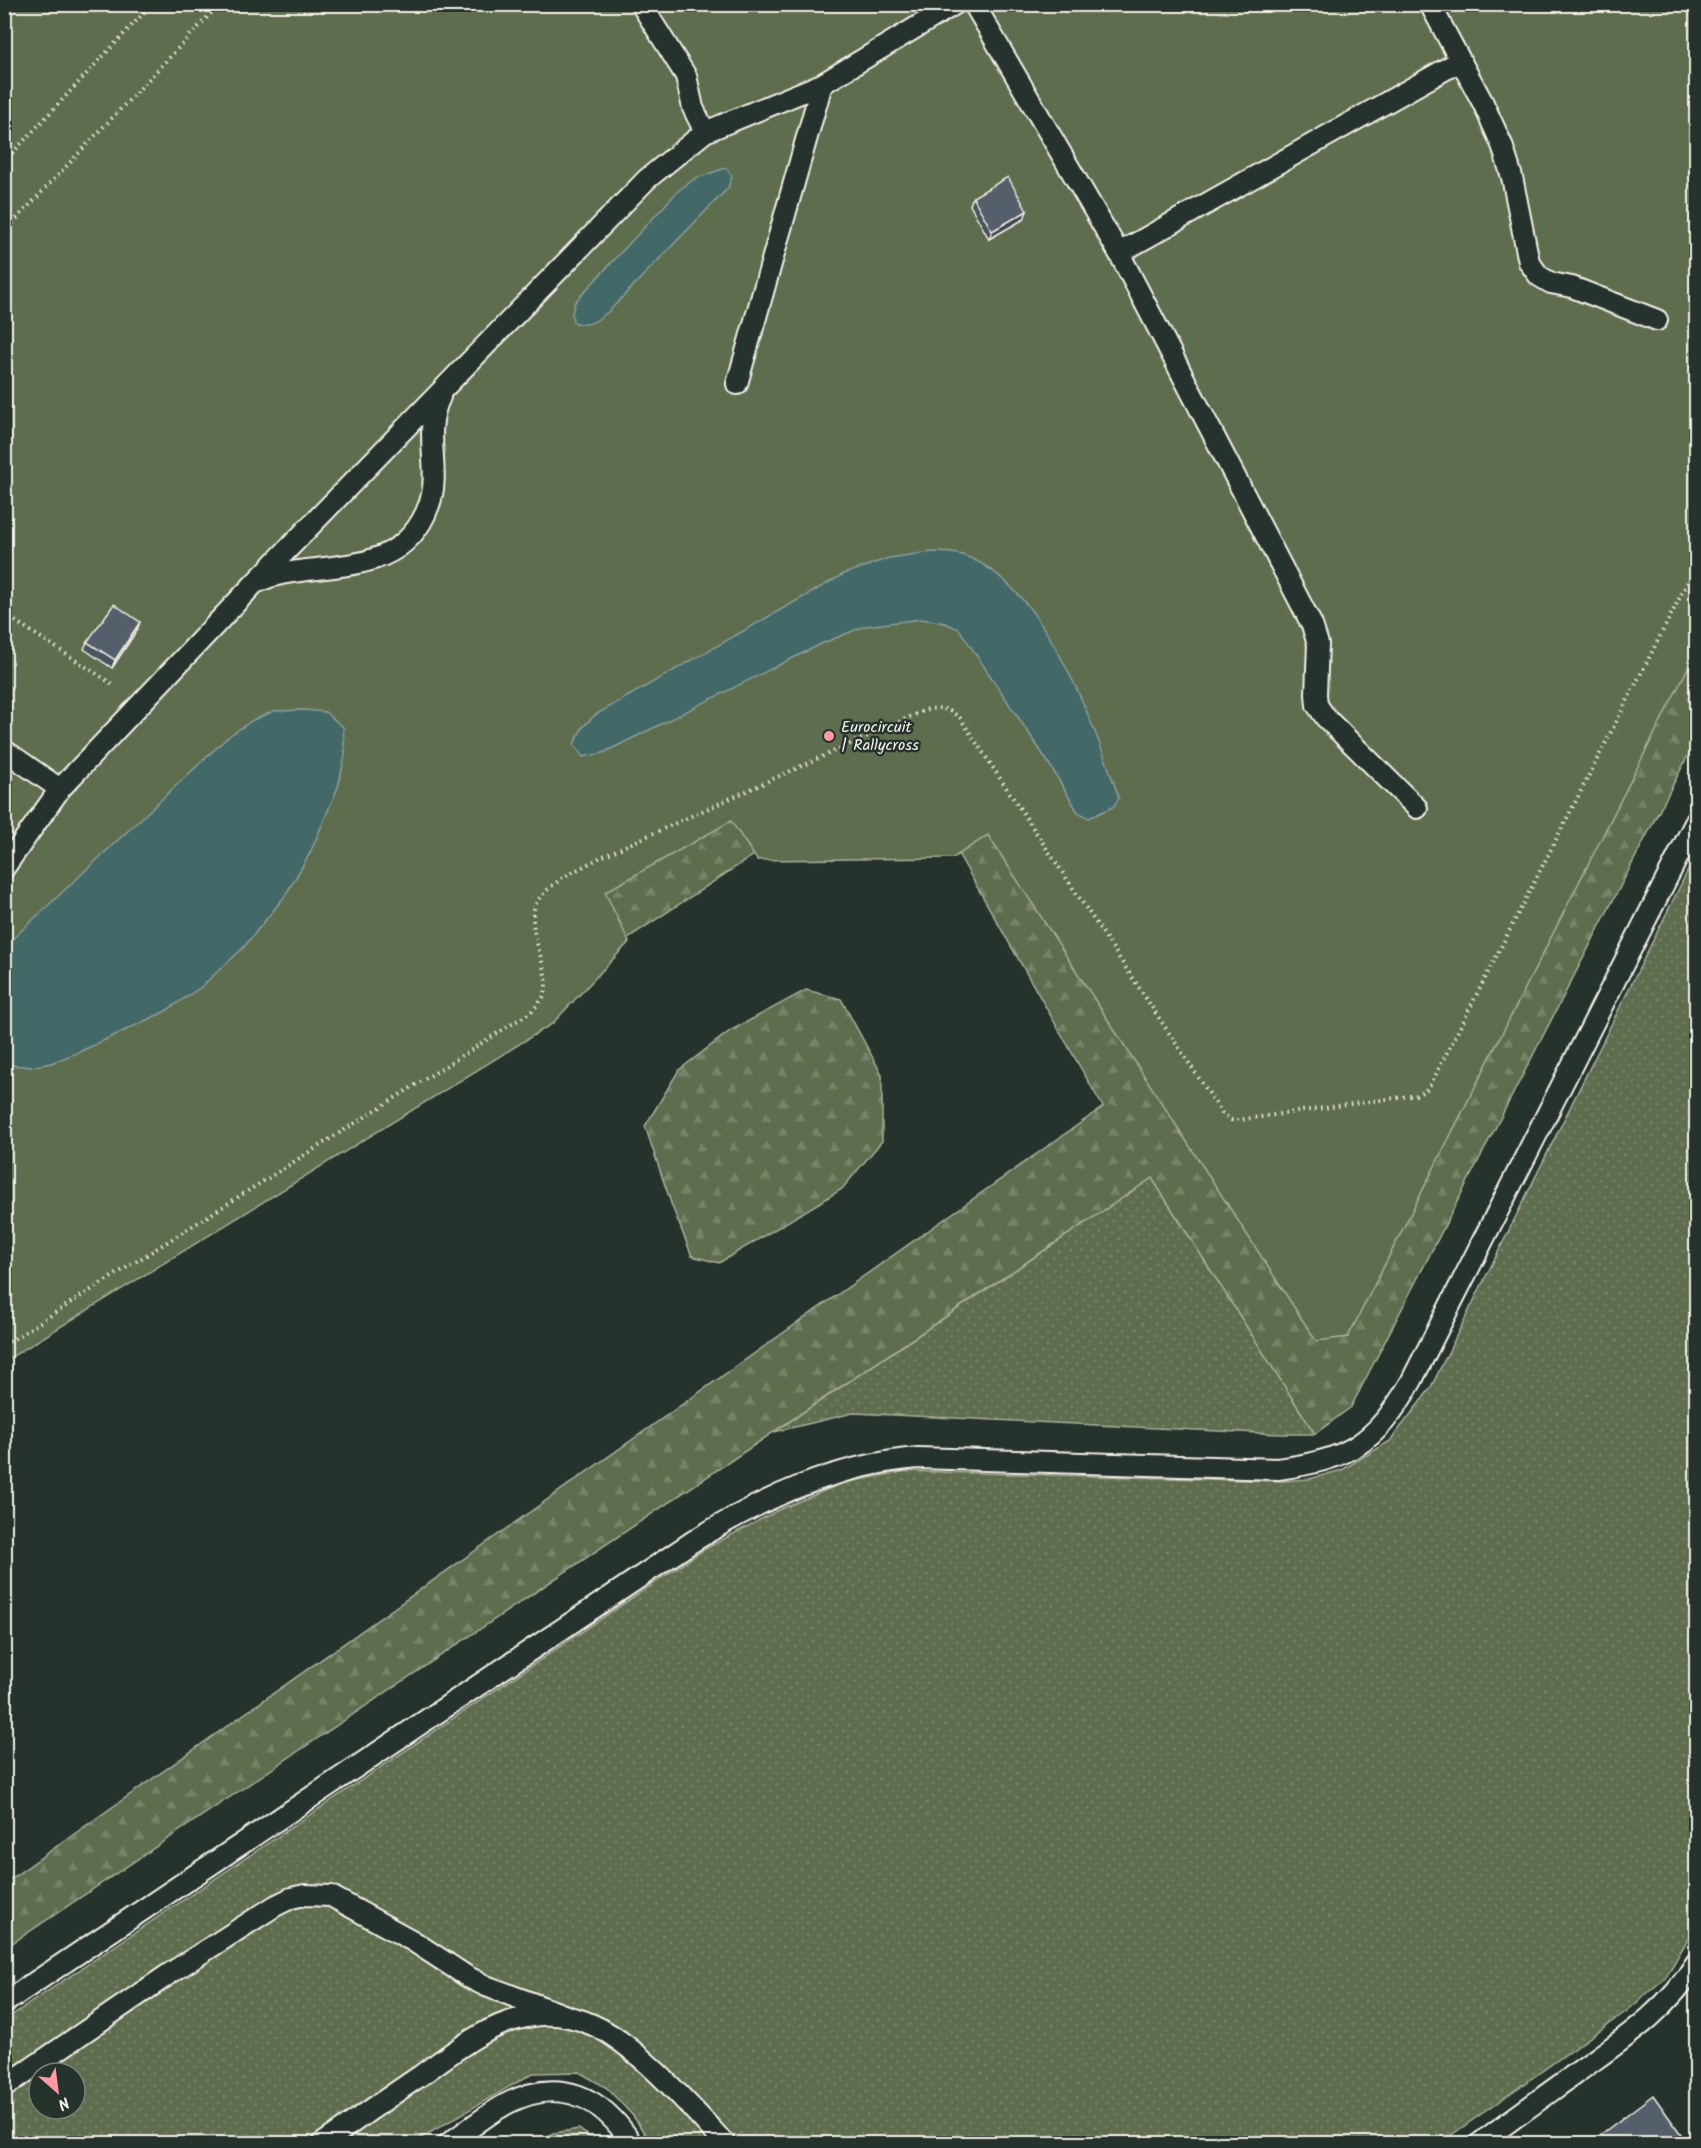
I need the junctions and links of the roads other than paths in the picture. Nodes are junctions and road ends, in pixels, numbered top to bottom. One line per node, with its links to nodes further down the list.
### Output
1 (641, 4): 7 (lane)
2 (955, 4): 6 (lane)
3 (975, 4): 8 (lane)
4 (1430, 4): 5 (lane)
5 (1460, 61): 8 (lane); 9 (lane)
6 (822, 84): 7 (lane); 10 (lane)
7 (705, 132): 11 (lane)
8 (1119, 254): 15 (lane)
9 (1657, 320)
10 (737, 384)
11 (445, 388): 12 (lane); 12 (lane)
12 (251, 587): 14 (lane)
13 (4, 750): 14 (lane)
14 (60, 789): 17 (lane)
15 (1417, 808)
16 (1696, 821): 19 (lane)
17 (4, 868)
18 (1696, 1963): 26 (lane)
19 (4, 2003)
20 (572, 2018): 21 (lane); 22 (lane); 25 (lane)
21 (4, 2087)
22 (322, 2144)
23 (448, 2144): 24 (lane)
24 (632, 2144)
25 (725, 2144)
26 (1479, 2144)

